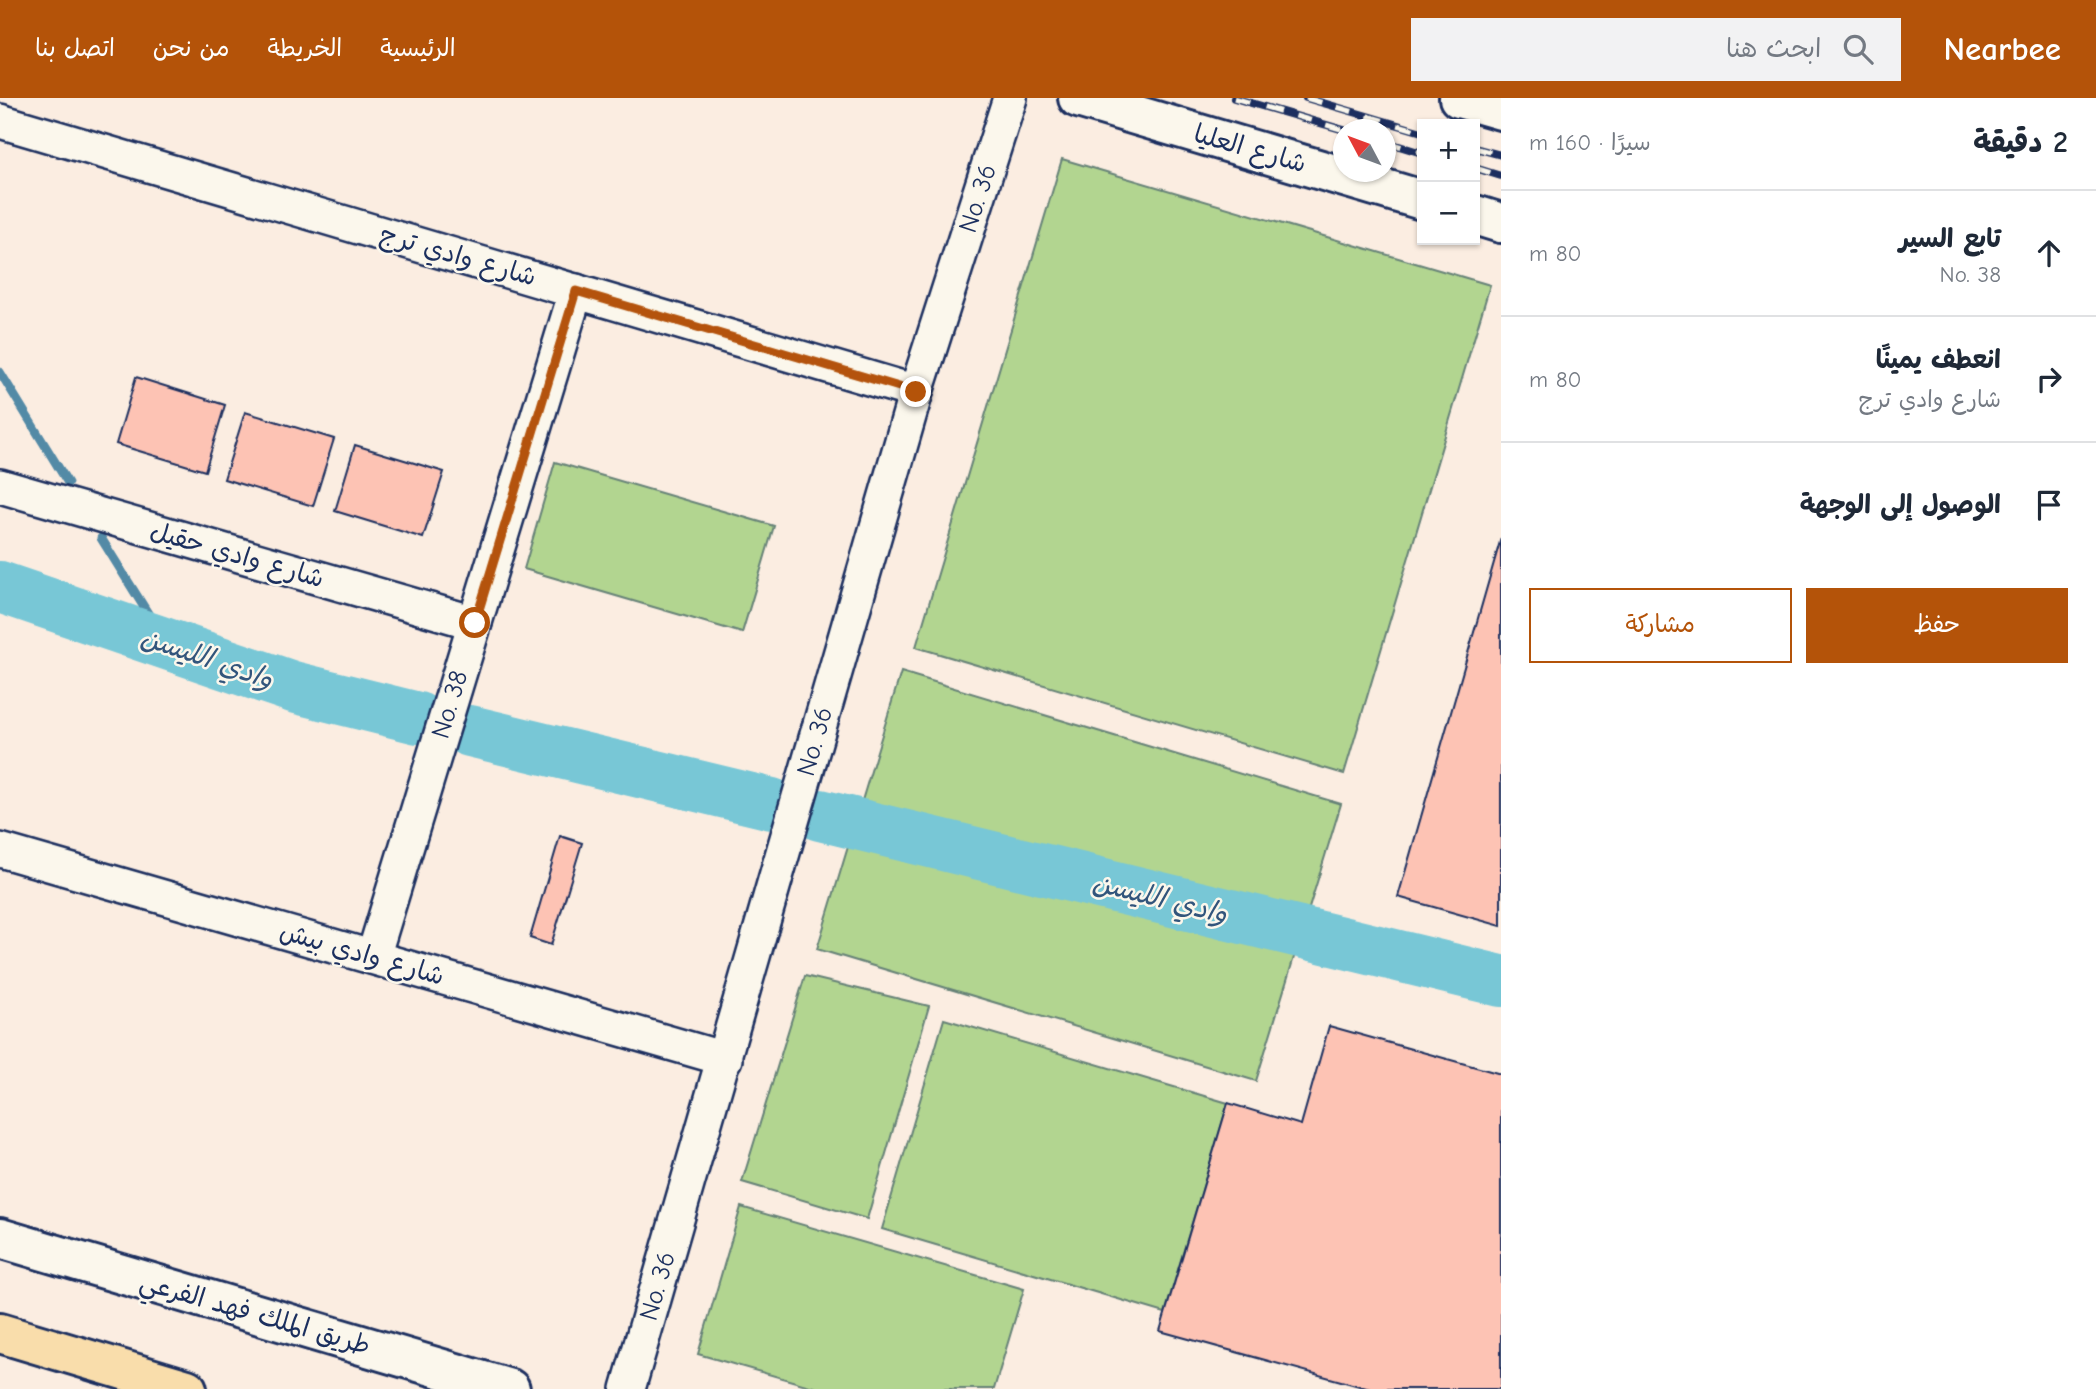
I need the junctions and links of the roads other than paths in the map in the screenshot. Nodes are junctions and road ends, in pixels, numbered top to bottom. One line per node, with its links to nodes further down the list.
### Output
1 (1010, 98): 10 (street, No. 36)
2 (1078, 98): 6 (main road, شارع العليا)
3 (1459, 98): 4 (main road)
4 (1501, 110)
5 (0, 121): 9 (street, شارع وادي ترج)
6 (1417, 199)
7 (1480, 217): 8 (main road)
8 (1501, 223)
9 (576, 291): 10 (street, شارع وادي ترج); 12 (street, No. 38)
10 (916, 392): 15 (street, No. 36)
11 (0, 486): 12 (street, شارع وادي حقيل)
12 (475, 623): 14 (street, No. 38)
13 (0, 850): 14 (street, شارع وادي بيش)
14 (373, 957): 15 (street, شارع وادي بيش)
15 (725, 1059): 21 (street, No. 36)
16 (0, 1238): 20 (main road, طريق الملك فهد الفرعي)
17 (0, 1310): 19 (highway)
18 (0, 1334): 19 (highway)
19 (180, 1387)
20 (510, 1389)
21 (628, 1389)

